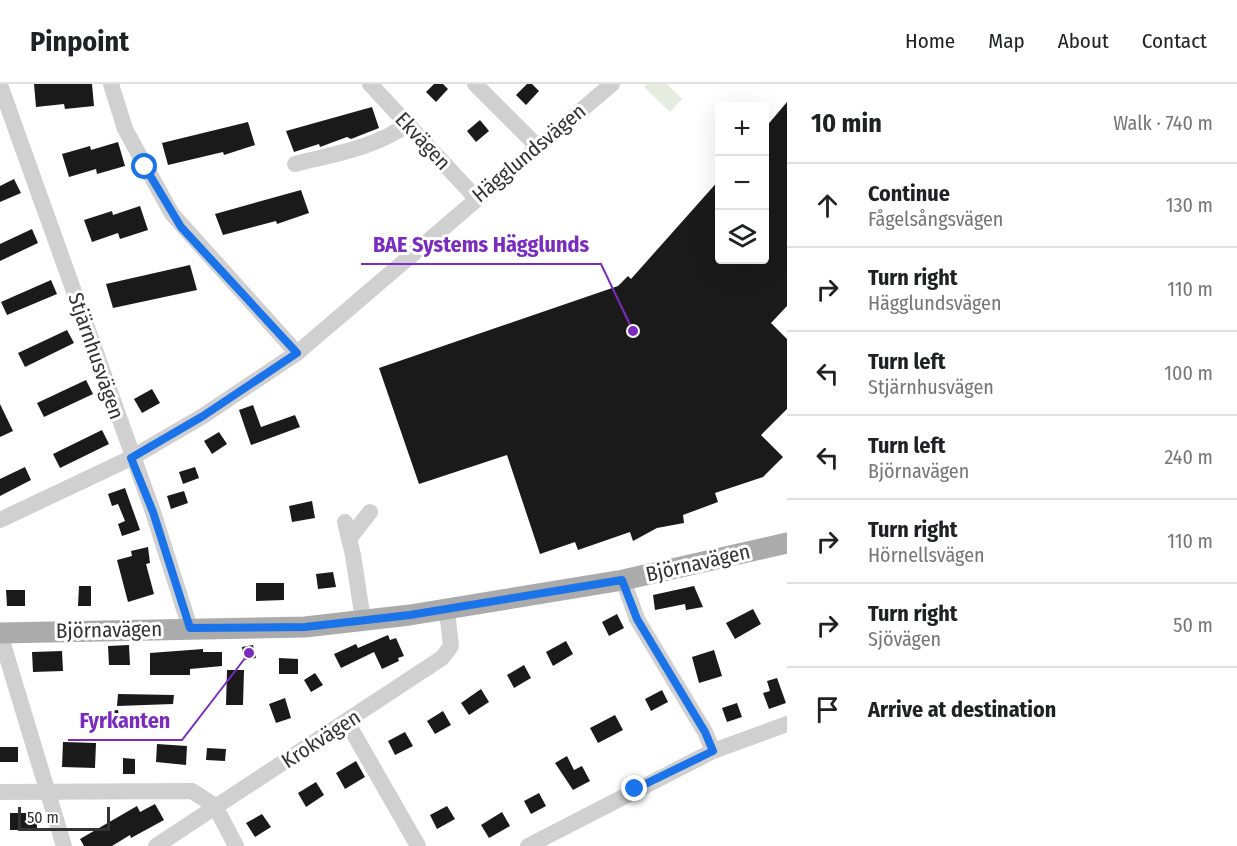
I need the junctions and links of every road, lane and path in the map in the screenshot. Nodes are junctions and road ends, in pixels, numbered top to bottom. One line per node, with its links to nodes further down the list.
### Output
1 (111, 84): 10 (street)
2 (370, 84): 6 (street, Ekvägen)
3 (475, 84): 7 (street)
4 (612, 84): 7 (street, Hägglundsvägen)
5 (0, 85): 11 (street, Stjärnhusvägen)
6 (408, 124): 8 (street); 9 (street, Ekvägen)
7 (538, 147): 9 (street, Hägglundsvägen)
8 (295, 164)
9 (476, 198): 10 (street, Hägglundsvägen)
10 (297, 353): 11 (street, Hägglundsvägen)
11 (131, 458): 13 (street, Hägglundsvägen); 20 (street, Stjärnhusvägen)
12 (370, 512): 15 (street)
13 (0, 520)
14 (345, 522): 15 (street)
15 (349, 539): 19 (street)
16 (786, 545): 17 (main road, Björnavägen)
17 (622, 580): 18 (main road, Björnavägen); 24 (street)
18 (447, 611): 19 (main road, Björnavägen); 22 (street, Krokvägen)
19 (363, 620): 20 (main road, Björnavägen)
20 (190, 628): 21 (main road, Björnavägen)
21 (0, 633): 26 (street)
22 (347, 722): 27 (street, Krokvägen); 31 (street)
23 (787, 724): 24 (street)
24 (713, 751): 32 (street)
25 (0, 792): 26 (street)
26 (46, 792): 27 (street); 29 (street)
27 (215, 806): 28 (street, Krokvägen); 30 (street)
28 (159, 845)
29 (64, 846)
30 (236, 846)
31 (418, 846)
32 (528, 846)

